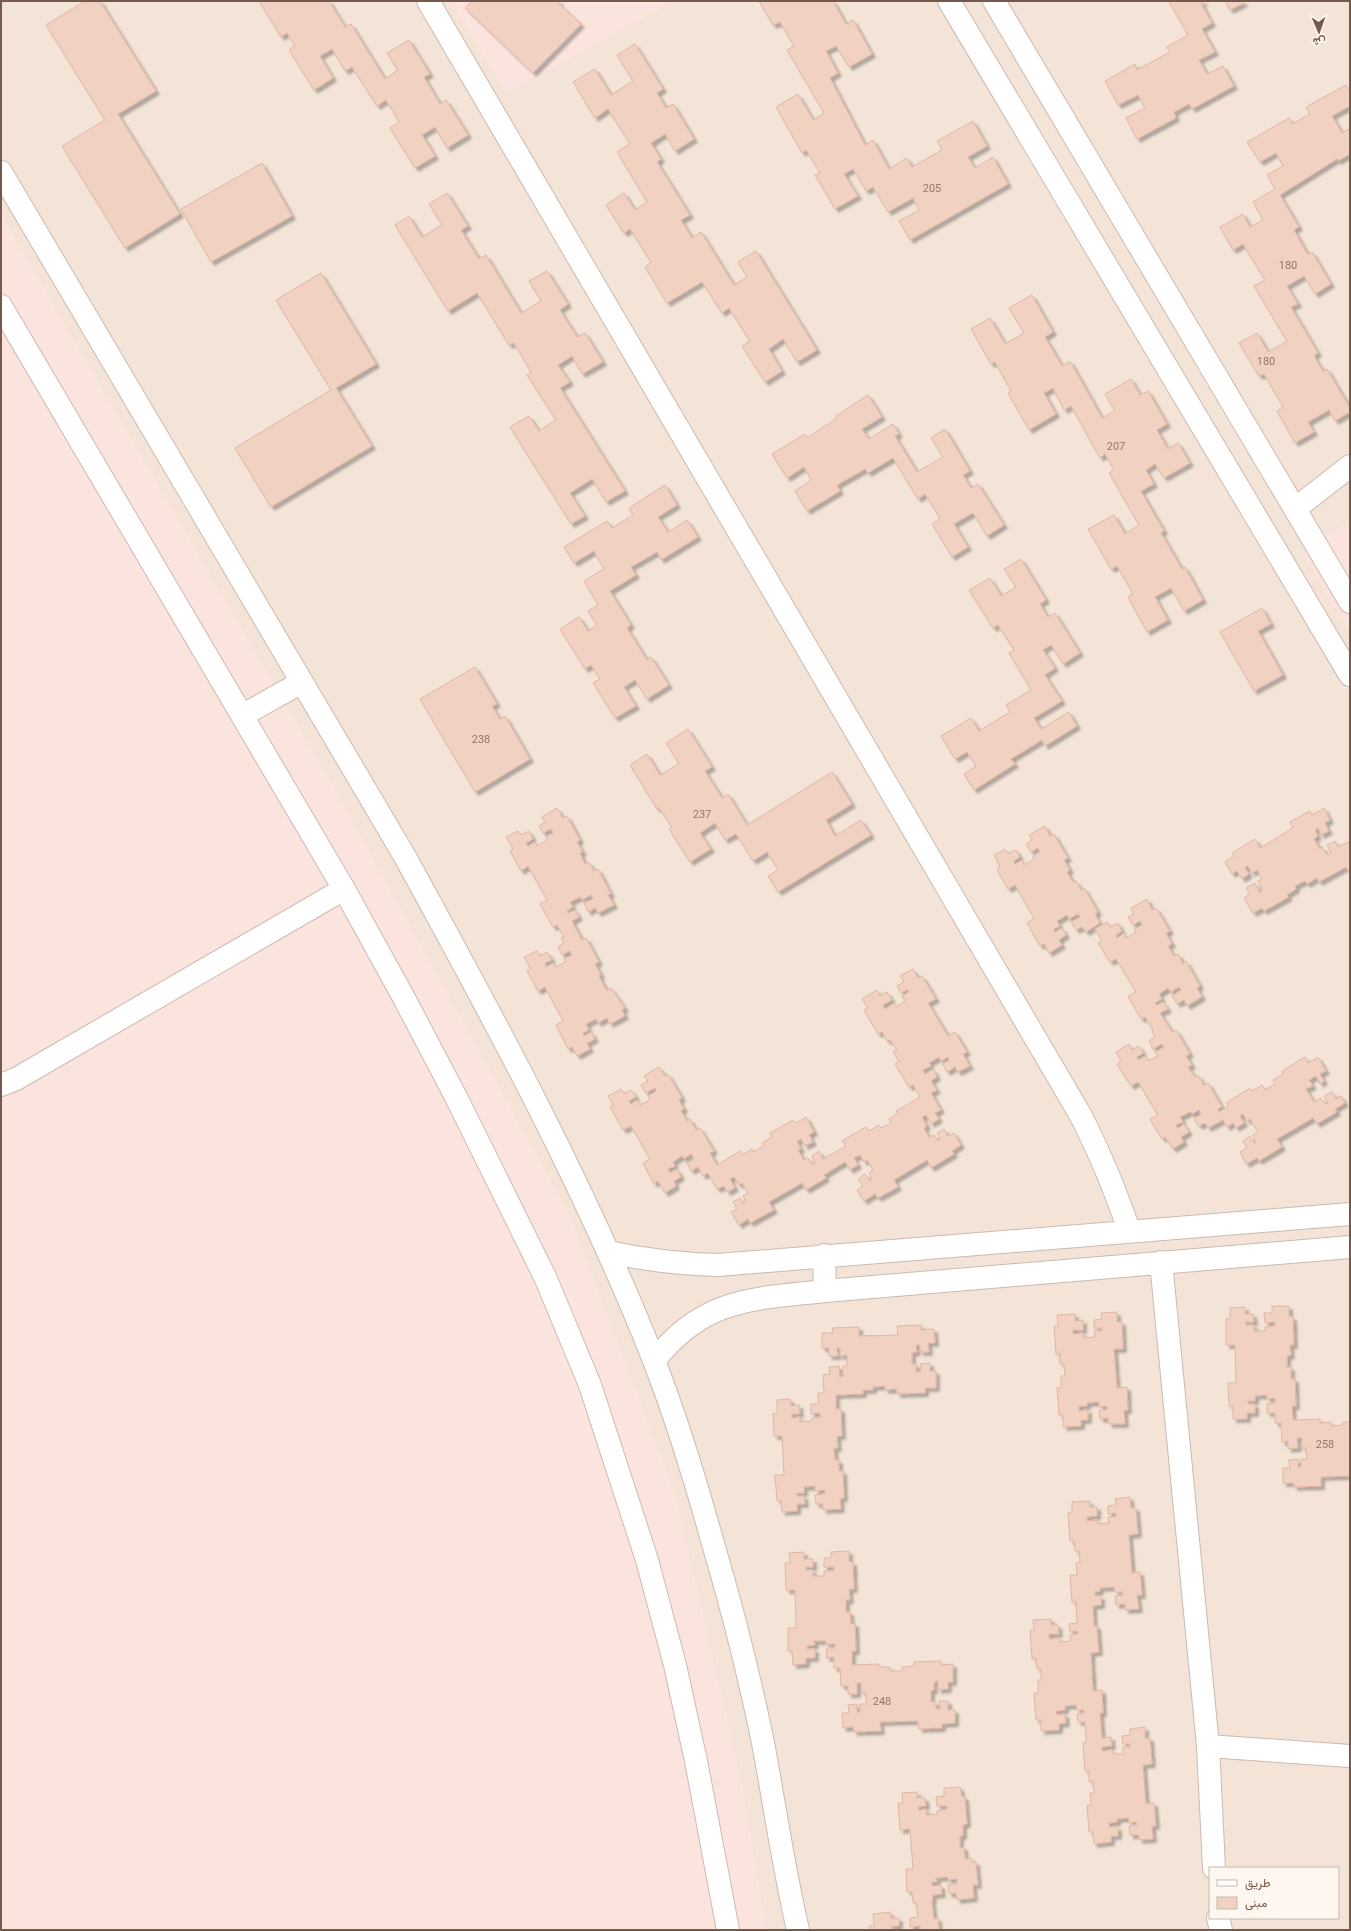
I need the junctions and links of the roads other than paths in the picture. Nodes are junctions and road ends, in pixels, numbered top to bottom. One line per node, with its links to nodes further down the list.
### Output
1 (428, 1): 15 (street)
2 (949, 1): 9 (street)
3 (994, 1): 7 (street)
4 (1, 172): 10 (street)
5 (1, 306): 11 (street)
6 (1350, 466): 7 (street)
7 (1295, 509): 8 (street)
8 (1350, 602)
9 (1350, 674)
10 (302, 682): 11 (street); 17 (street)
11 (243, 715): 12 (street)
12 (344, 889): 13 (street); 26 (street)
13 (1, 1086)
14 (1350, 1214): 15 (street)
15 (1129, 1231): 18 (street)
16 (1350, 1247): 19 (street)
17 (608, 1252): 18 (street); 21 (street)
18 (824, 1255): 20 (street)
19 (1160, 1262): 20 (street); 22 (street)
20 (825, 1291): 21 (street)
21 (654, 1361): 27 (street)
22 (1208, 1746): 23 (street); 24 (street)
23 (1350, 1756)
24 (1214, 1867)
25 (1218, 1919): 28 (street)
26 (728, 1930)
27 (798, 1930)
28 (1221, 1930)

